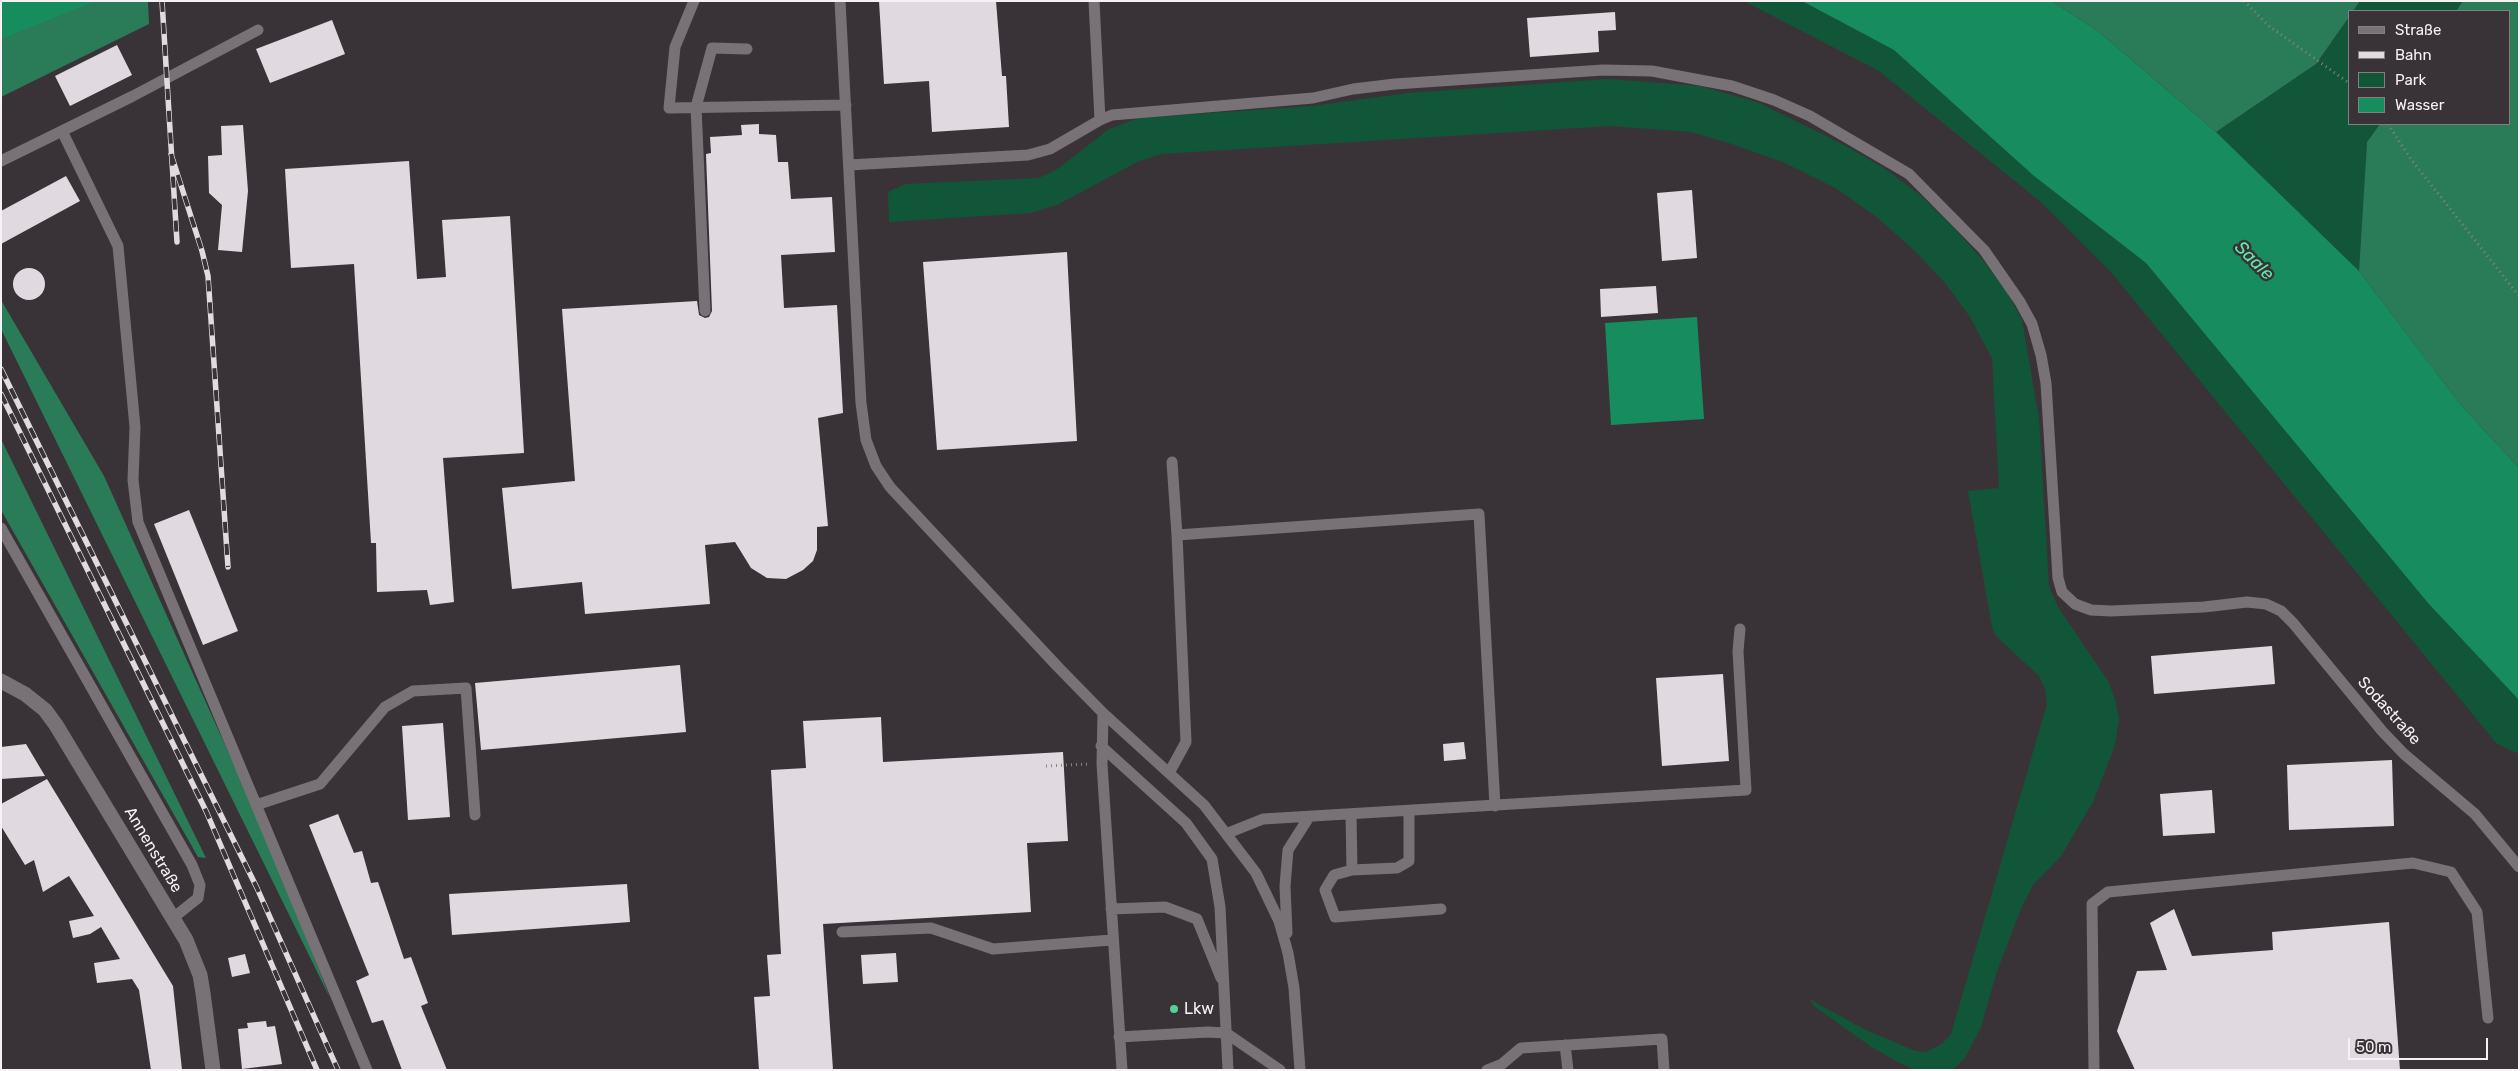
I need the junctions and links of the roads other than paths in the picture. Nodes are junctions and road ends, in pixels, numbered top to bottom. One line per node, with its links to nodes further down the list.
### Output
1 (694, 1): 7 (lane)
2 (840, 1): 6 (lane)
3 (1094, 1): 8 (lane)
4 (258, 30): 9 (lane)
5 (747, 49): 7 (lane)
6 (846, 105): 7 (lane); 11 (lane)
7 (696, 107): 12 (lane)
8 (1100, 120): 11 (lane, Sodastraße); 28 (lane, Sodastraße)
9 (62, 131): 10 (lane); 21 (lane)
10 (1, 161)
11 (849, 165): 18 (lane)
12 (705, 311)
13 (1172, 462): 15 (lane)
14 (1, 528): 32 (lane)
15 (1177, 535): 20 (lane); 22 (lane)
16 (1740, 629): 22 (lane)
17 (1, 681): 32 (main road, Annenstraße)
18 (1102, 713): 19 (lane); 20 (lane)
19 (1101, 746): 30 (lane); 36 (lane)
20 (1169, 772): 27 (lane)
21 (256, 805): 25 (lane); 42 (lane)
22 (1495, 806): 23 (lane)
23 (1409, 811): 24 (lane); 29 (lane)
24 (1352, 814): 26 (lane); 29 (lane)
25 (475, 815)
26 (1309, 817): 27 (lane); 35 (lane)
27 (1228, 833): 35 (lane)
28 (2519, 867)
29 (1352, 870): 31 (lane)
30 (1111, 909): 34 (lane); 36 (lane)
31 (1441, 909)
32 (173, 918): 41 (main road, Annenstraße)
33 (842, 932): 34 (lane)
34 (1112, 940): 39 (lane)
35 (1288, 952): 46 (lane)
36 (1225, 989): 38 (lane)
37 (2488, 1018): 50 (lane)
38 (1226, 1033): 39 (lane); 44 (lane); 45 (lane)
39 (1119, 1037): 43 (lane)
40 (1565, 1045): 47 (lane); 48 (lane); 49 (lane)
41 (213, 1070)
42 (368, 1070)
43 (1122, 1070)
44 (1228, 1070)
45 (1280, 1070)
46 (1300, 1070)
47 (1487, 1070)
48 (1568, 1070)
49 (1664, 1070)
50 (2094, 1070)

